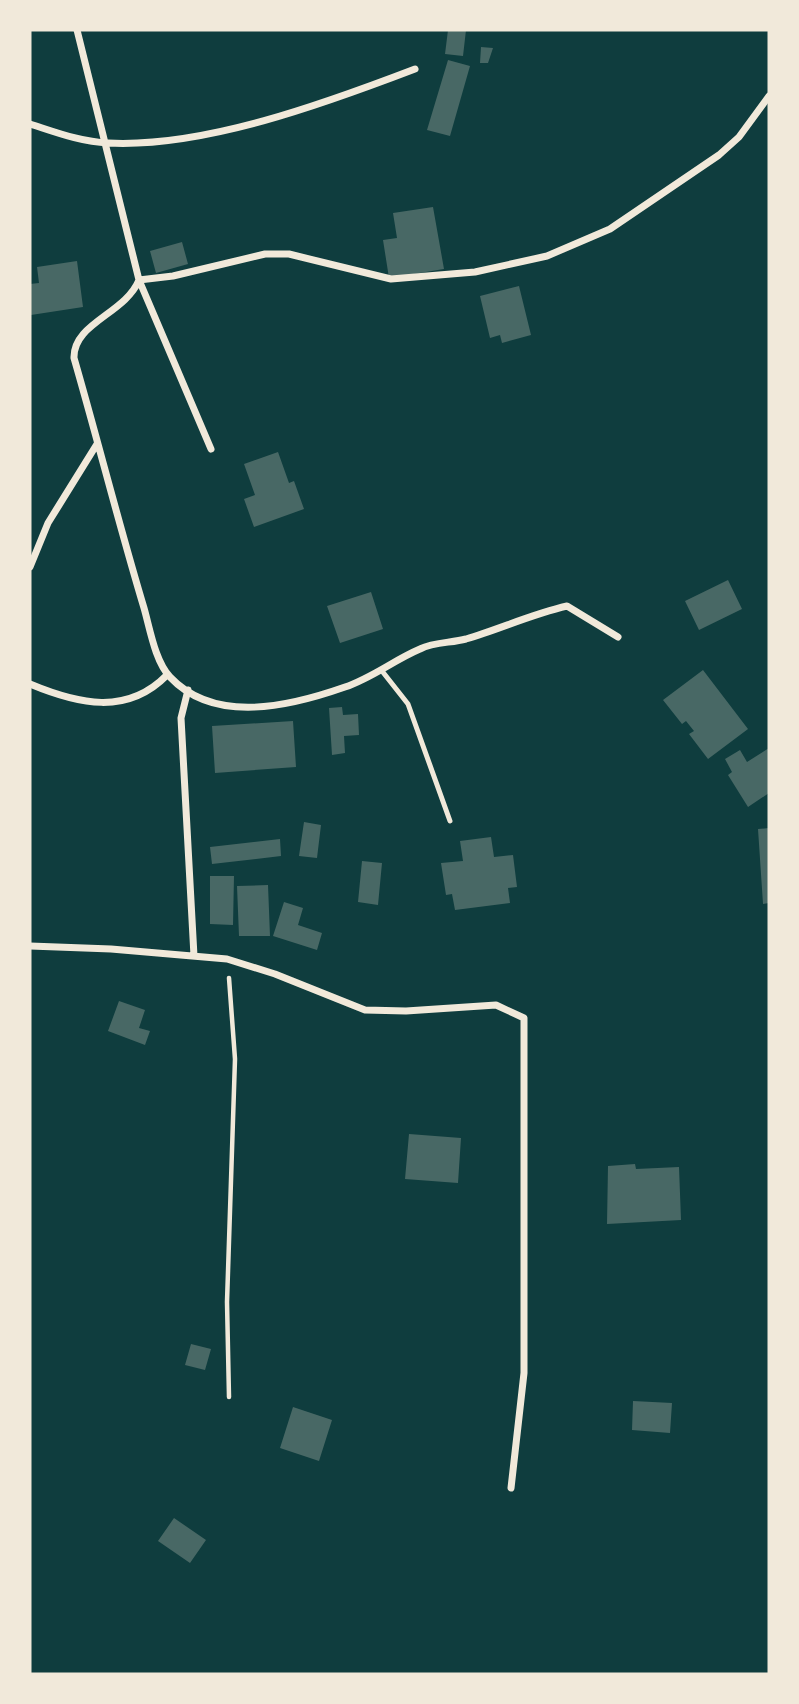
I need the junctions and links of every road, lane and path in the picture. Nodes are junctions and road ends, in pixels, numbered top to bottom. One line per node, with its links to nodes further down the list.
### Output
1 (77, 30): 5 (street)
2 (415, 69): 5 (street)
3 (769, 96): 6 (street)
4 (30, 124): 5 (street)
5 (106, 143): 6 (street)
6 (139, 280): 7 (street); 8 (street)
7 (97, 444): 9 (street); 12 (street)
8 (211, 449)
9 (30, 567)
10 (618, 637): 11 (street)
11 (382, 671): 14 (street); 15 (lane)
12 (167, 675): 13 (street); 14 (street)
13 (30, 684)
14 (188, 690): 17 (street)
15 (450, 821)
16 (30, 946): 17 (street)
17 (194, 956): 18 (street)
18 (227, 959): 19 (path); 20 (street)
19 (229, 1397)
20 (511, 1488)

